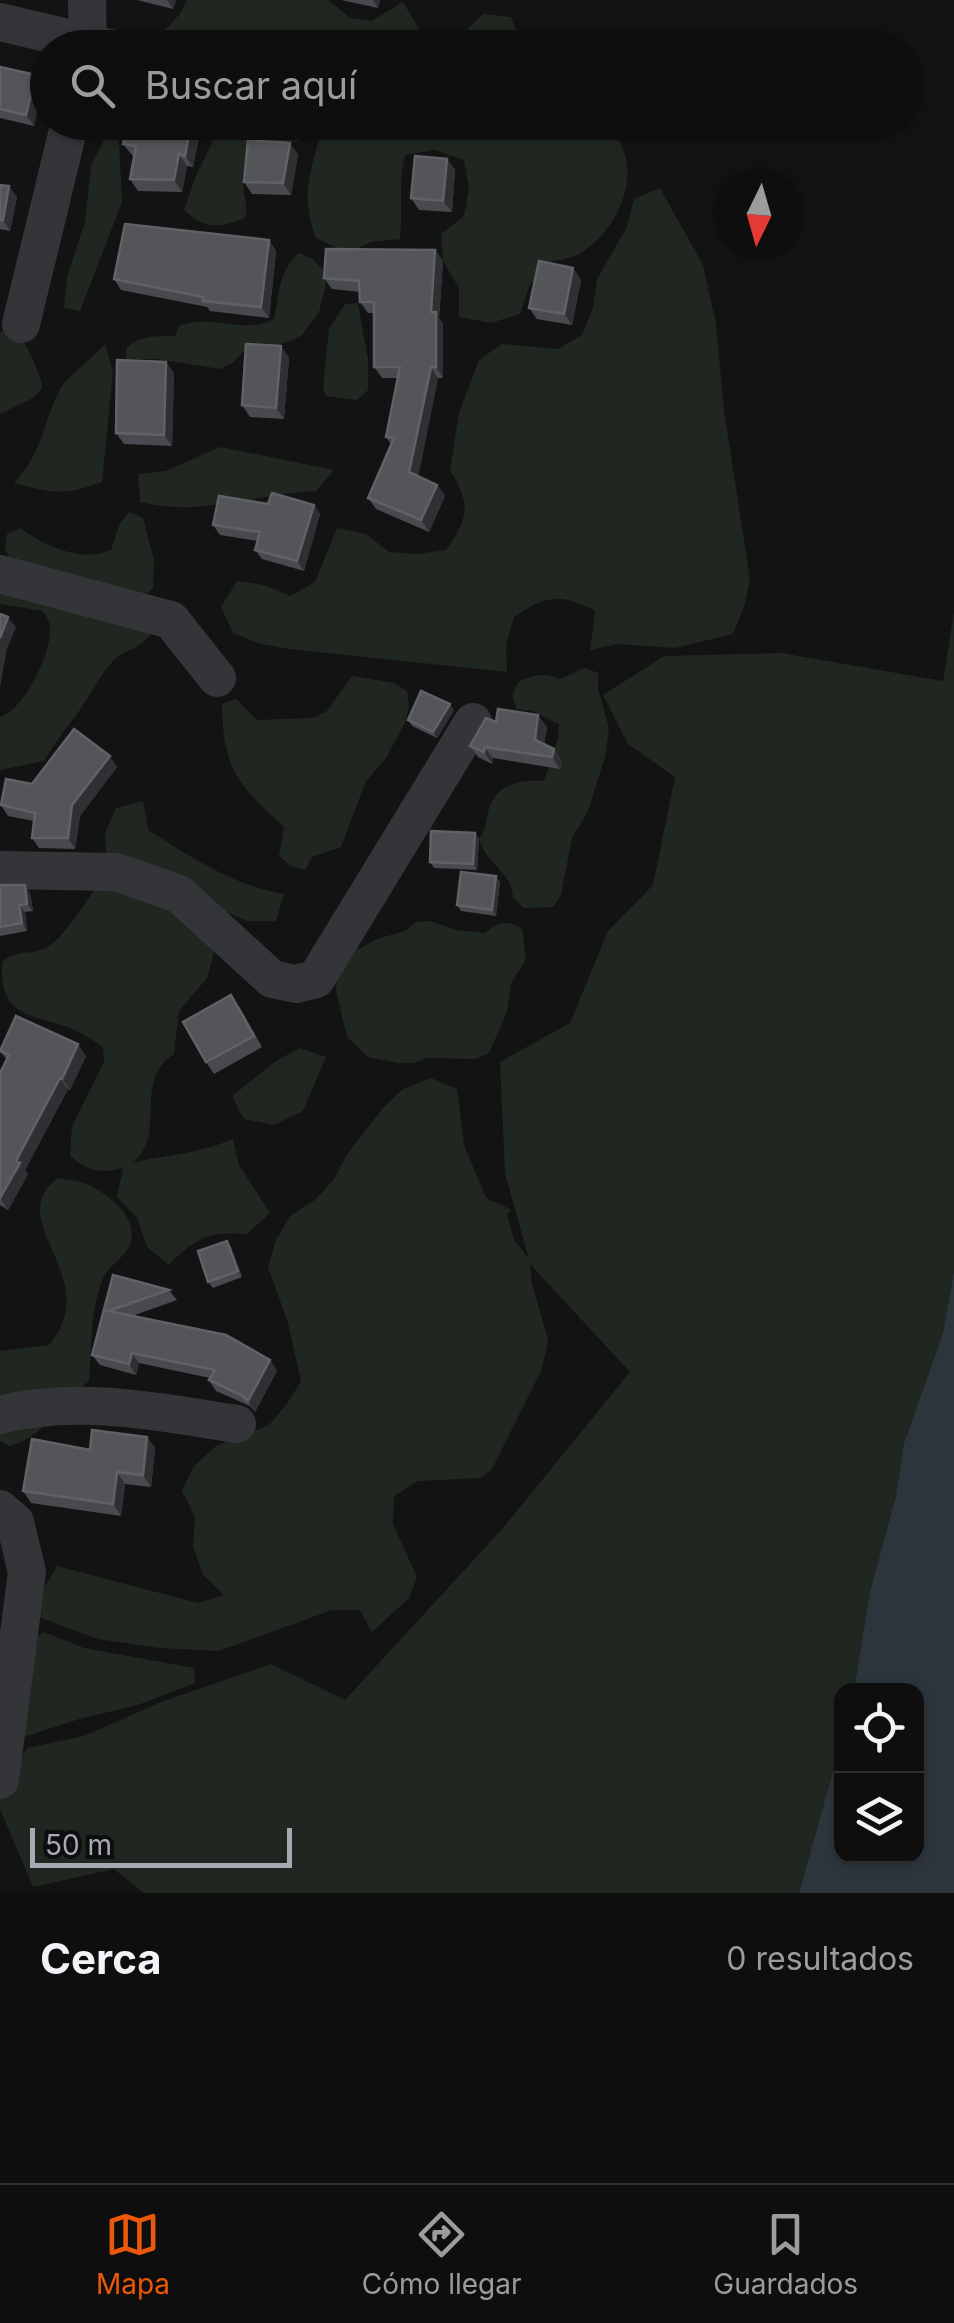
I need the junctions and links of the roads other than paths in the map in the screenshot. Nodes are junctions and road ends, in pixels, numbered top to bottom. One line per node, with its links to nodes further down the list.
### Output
1 (87, 0): 4 (street)
2 (0, 22): 3 (street)
3 (32, 30)
4 (93, 30)
5 (66, 140): 6 (street)
6 (21, 324)
7 (0, 574): 8 (street)
8 (217, 678)
9 (473, 722): 10 (street)
10 (0, 870)
11 (0, 1415): 12 (street)
12 (237, 1424)
13 (0, 1508): 14 (street)
14 (0, 1780)

